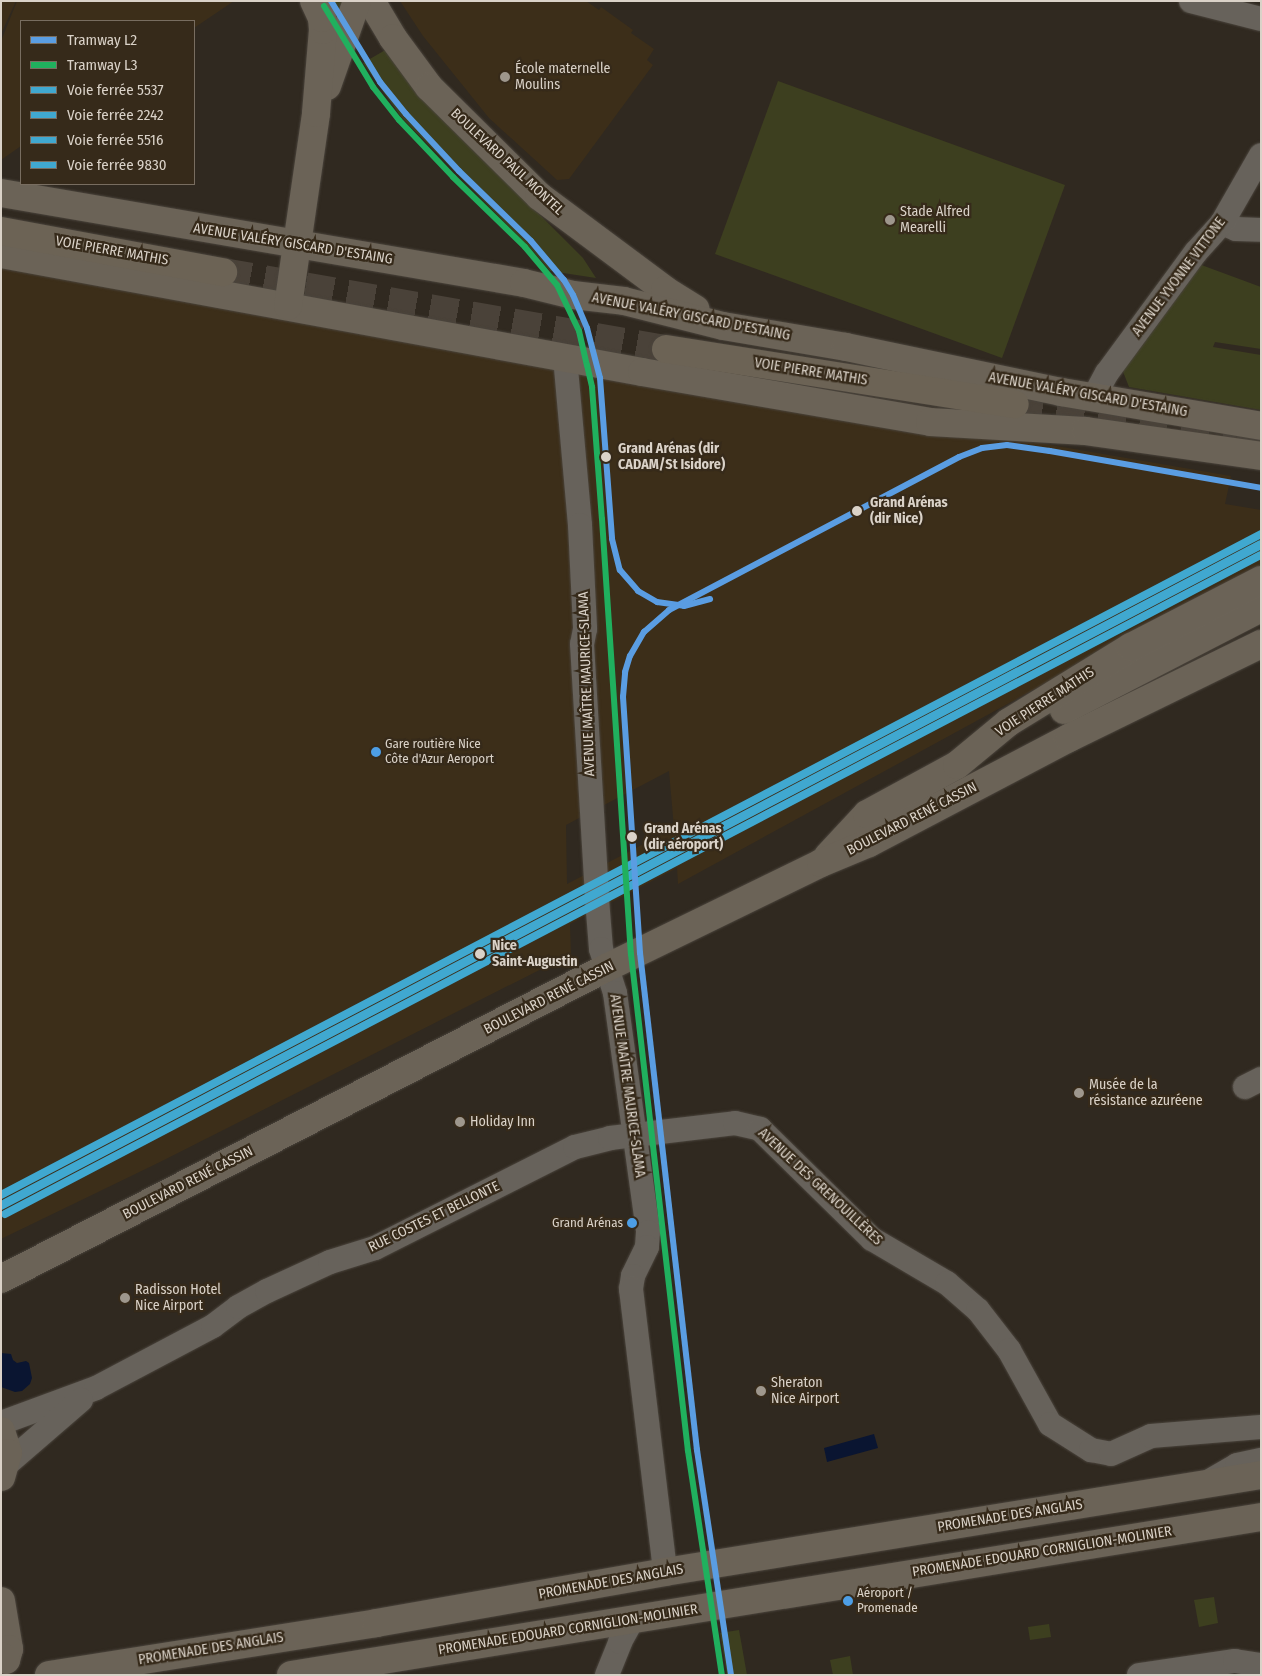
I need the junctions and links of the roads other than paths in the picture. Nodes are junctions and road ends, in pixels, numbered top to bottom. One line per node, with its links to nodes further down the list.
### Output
1 (314, 1): 6 (main road)
2 (357, 1): 6 (main road)
3 (371, 1): 16 (main road, BOULEVARD PAUL MONTEL)
4 (1191, 1): 5 (street)
5 (1261, 19)
6 (316, 113): 12 (main road)
7 (1261, 155): 9 (street, AVENUE YVONNE VITTONE)
8 (1, 193): 12 (main road, AVENUE VALÉRY GISCARD D'ESTAING)
9 (1222, 223): 10 (street); 19 (street, AVENUE YVONNE VITTONE)
10 (1261, 230)
11 (1, 231): 14 (highway, VOIE PIERRE MATHIS)
12 (298, 244): 15 (main road); 16 (main road, AVENUE VALÉRY GISCARD D'ESTAING)
13 (1, 254): 15 (main road)
14 (223, 272)
15 (288, 306): 18 (main road)
16 (723, 326): 19 (main road, AVENUE VALÉRY GISCARD D'ESTAING)
17 (666, 349): 20 (highway, VOIE PIERRE MATHIS)
18 (565, 358): 22 (main road); 29 (street, AVENUE MAÎTRE MAURICE-SLAMA)
19 (1094, 397): 21 (main road, AVENUE VALÉRY GISCARD D'ESTAING); 22 (main road)
20 (1015, 404)
21 (1261, 426)
22 (1086, 431): 23 (main road)
23 (1261, 456)
24 (1261, 580): 28 (main road, VOIE PIERRE MATHIS)
25 (1261, 608): 27 (main road)
26 (1261, 644): 28 (main road, BOULEVARD RENÉ CASSIN)
27 (1064, 710)
28 (821, 863): 29 (main road, BOULEVARD RENÉ CASSIN)
29 (606, 968): 31 (street, AVENUE MAÎTRE MAURICE-SLAMA); 32 (main road, BOULEVARD RENÉ CASSIN)
30 (735, 1123): 31 (street, RUE COSTES ET BELLONTE); 35 (street, AVENUE DES GRENOUILLÈRES)
31 (635, 1135): 33 (street, RUE COSTES ET BELLONTE); 42 (street, AVENUE MAÎTRE MAURICE-SLAMA)
32 (1, 1279)
33 (96, 1388): 34 (street, RUE COSTES ET BELLONTE); 38 (street, RUE COSTES ET BELLONTE)
34 (1, 1423)
35 (1261, 1427)
36 (1, 1431): 38 (main road)
37 (1261, 1460): 40 (street)
38 (4, 1471)
39 (1261, 1475): 40 (main road, PROMENADE DES ANGLAIS)
40 (1204, 1484): 43 (main road, PROMENADE DES ANGLAIS)
41 (1261, 1517): 45 (main road, PROMENADE EDOUARD CORNIGLION-MOLINIER)
42 (662, 1553): 43 (main road, PROMENADE DES ANGLAIS); 48 (main road, PROMENADE DES ANGLAIS)
43 (786, 1553): 45 (main road)
44 (1, 1601): 46 (main road)
45 (633, 1619): 49 (main road, PROMENADE EDOUARD CORNIGLION-MOLINIER); 50 (street)
46 (1, 1656)
47 (1261, 1666): 51 (street); 52 (street)
48 (49, 1675)
49 (291, 1675)
50 (607, 1675)
51 (1139, 1675)
52 (1246, 1675)

